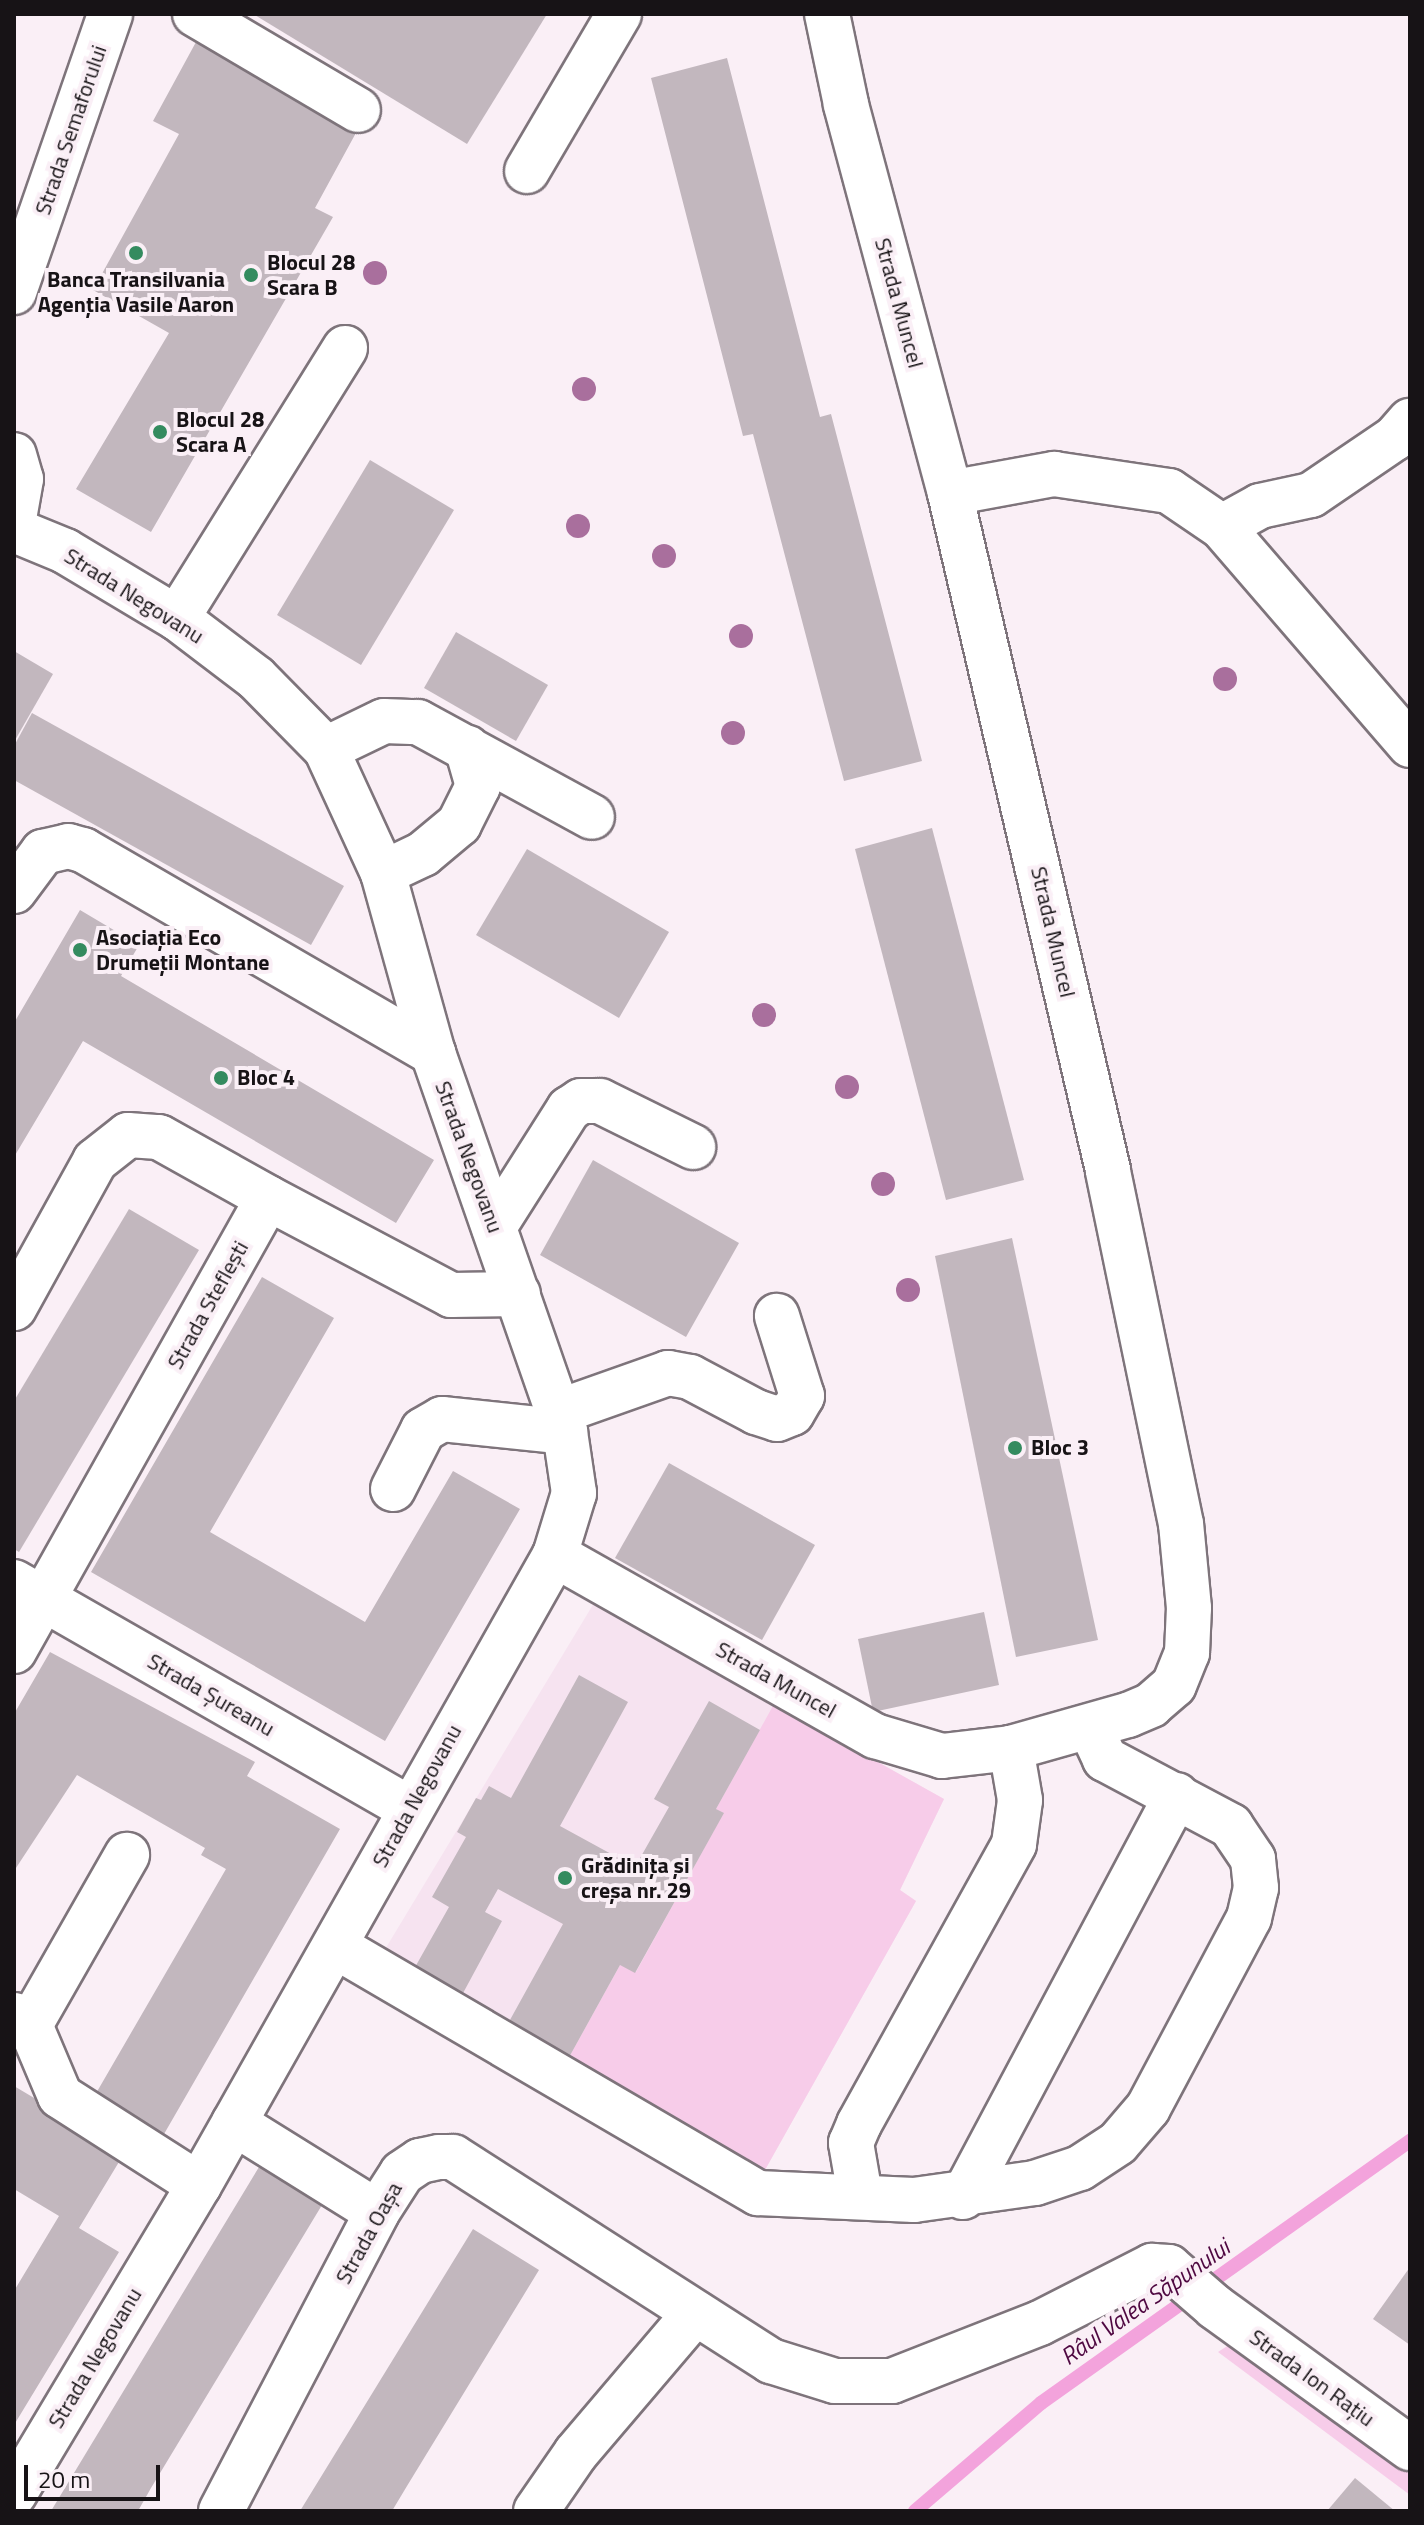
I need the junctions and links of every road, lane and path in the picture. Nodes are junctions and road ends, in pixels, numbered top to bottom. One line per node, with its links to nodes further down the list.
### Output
1 (110, 14): 7 (street, Strada Semaforului)
2 (195, 14): 5 (street)
3 (619, 14): 6 (street)
4 (827, 14): 11 (street, Strada Muncel)
5 (358, 110)
6 (527, 171)
7 (14, 292)
8 (345, 348): 15 (street)
9 (1410, 421): 13 (street)
10 (14, 455): 12 (street)
11 (950, 493): 13 (street); 34 (street, Strada Muncel)
12 (14, 517)
13 (1222, 527): 16 (street)
14 (14, 530): 15 (street, Strada Negovanu)
15 (177, 618): 18 (street, Strada Negovanu)
16 (1410, 745)
17 (467, 748): 18 (street); 19 (street); 20 (street)
18 (326, 749): 20 (street, Strada Negovanu)
19 (592, 817)
20 (383, 873): 22 (street, Strada Negovanu)
21 (14, 891): 22 (street, Strada Negovanu)
22 (433, 1053): 25 (street, Strada Negovanu)
23 (693, 1147): 25 (street)
24 (268, 1198): 26 (street); 27 (street); 32 (street, Strada Steflești)
25 (494, 1227): 26 (street, Strada Negovanu)
26 (518, 1294): 29 (street, Strada Negovanu)
27 (14, 1308)
28 (777, 1316): 29 (street)
29 (562, 1422): 30 (street); 31 (street, Strada Negovanu)
30 (393, 1489)
31 (555, 1555): 35 (street, Strada Muncel); 37 (street, Strada Negovanu)
32 (29, 1590): 33 (street, Strada Steflești); 37 (street, Strada Șureanu)
33 (14, 1651)
34 (1090, 1727): 35 (street, Strada Muncel); 36 (street)
35 (1011, 1748): 43 (street)
36 (1177, 1795): 44 (street); 44 (street)
37 (409, 1808): 39 (street, Strada Negovanu)
38 (127, 1855): 40 (street)
39 (335, 1946): 41 (street, Strada Negovanu); 43 (street)
40 (22, 2020): 42 (street)
41 (234, 2123): 42 (street, Strada Negovanu); 45 (street)
42 (199, 2185): 49 (street, Strada Negovanu)
43 (860, 2195): 44 (street)
44 (963, 2197)
45 (377, 2212): 47 (street, Strada Oașa); 50 (street, Strada Oașa)
46 (1182, 2277): 47 (street, Strada Oașa); 48 (street, Strada Ion Rațiu)
47 (695, 2313): 51 (street)
48 (1410, 2448)
49 (14, 2494)
50 (221, 2511)
51 (536, 2511)

